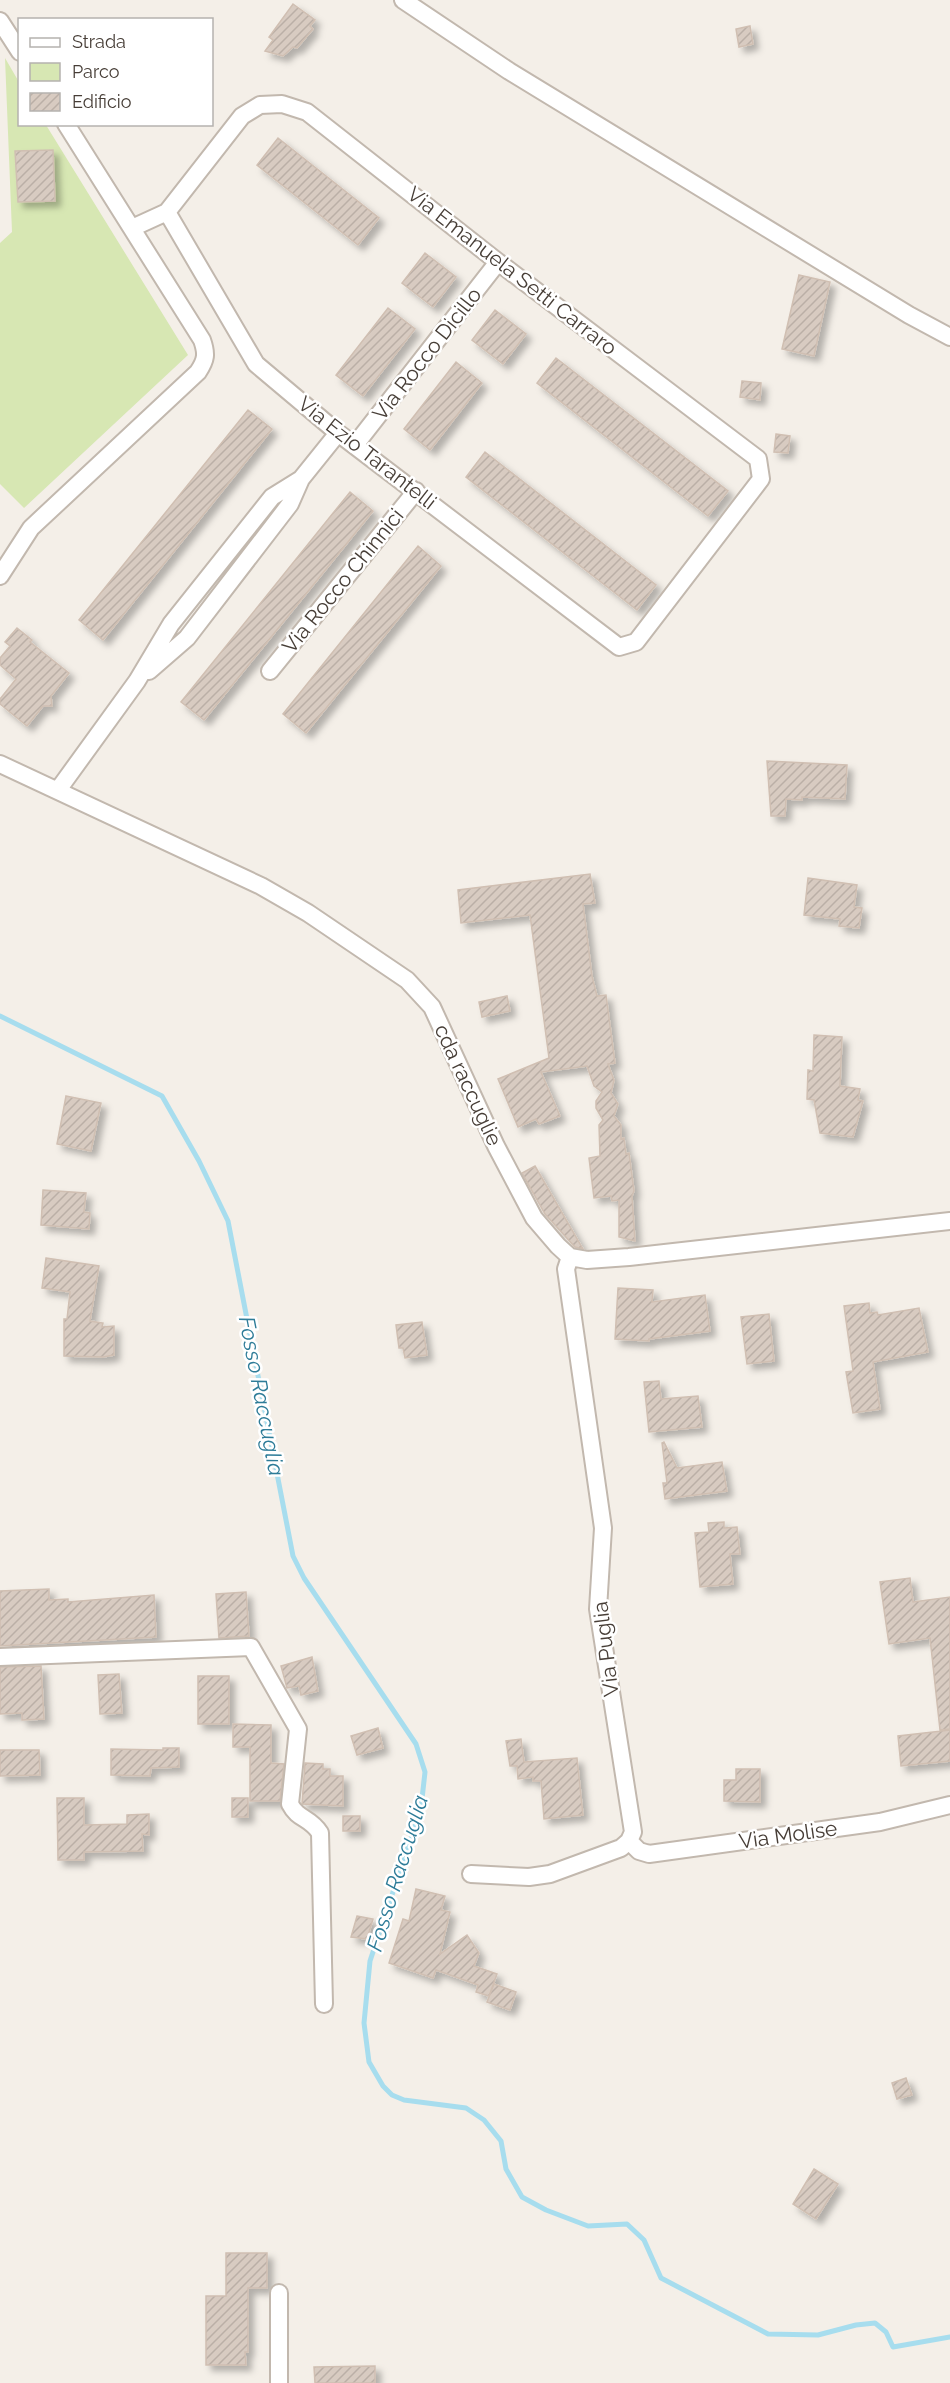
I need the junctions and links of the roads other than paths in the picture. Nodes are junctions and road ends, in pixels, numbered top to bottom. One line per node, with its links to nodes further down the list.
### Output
1 (404, 0): 8 (street)
2 (0, 21): 3 (street)
3 (18, 49)
4 (67, 126): 6 (street)
5 (167, 212): 6 (street); 7 (street, Via Emanuela Setti Carraro); 9 (street, Via Ezio Tarantelli)
6 (132, 228): 12 (street)
7 (498, 262): 10 (street, Via Rocco Dicillo); 13 (street, Via Emanuela Setti Carraro)
8 (950, 337)
9 (338, 433): 10 (street, Via Ezio Tarantelli); 16 (street)
10 (355, 446): 11 (street, Via Ezio Tarantelli)
11 (416, 491): 13 (street, Via Ezio Tarantelli); 14 (street, Via Rocco Chinnici)
12 (0, 576)
13 (619, 647)
14 (270, 671)
15 (0, 764): 16 (street, cda raccuglie)
16 (58, 790): 18 (street, cda raccuglie)
17 (950, 1221): 18 (street)
18 (570, 1257): 21 (street, Via Puglia)
19 (0, 1657): 23 (street)
20 (950, 1804): 21 (street, Via Molise)
21 (629, 1842): 22 (street)
22 (471, 1874)
23 (324, 2004)
24 (279, 2293): 25 (street)
25 (279, 2383)

